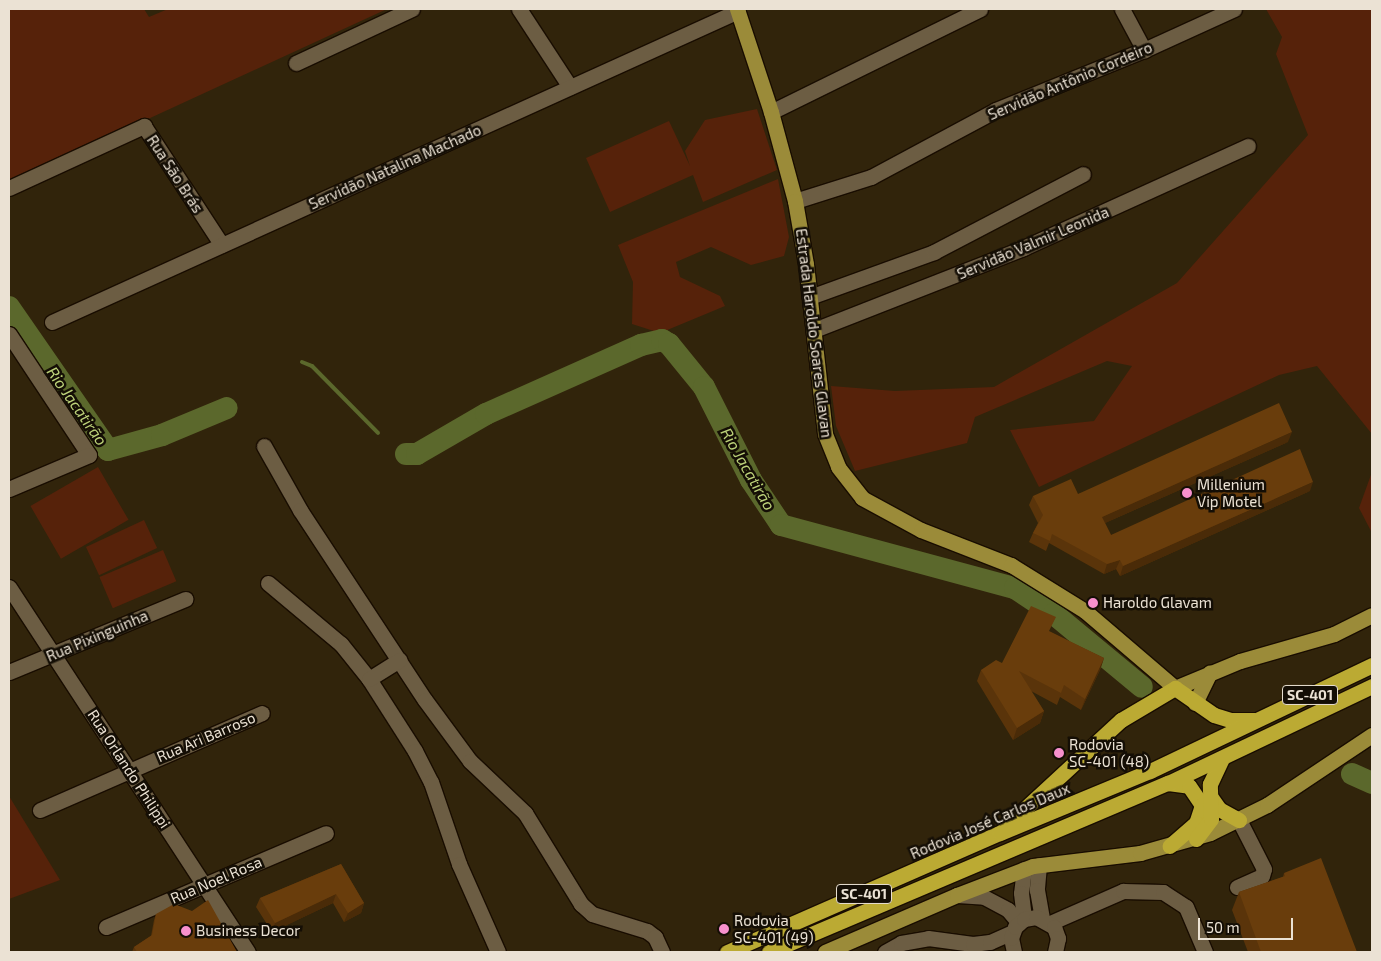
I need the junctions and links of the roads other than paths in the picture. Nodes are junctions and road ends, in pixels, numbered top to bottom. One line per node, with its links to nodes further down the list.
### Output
1 (412, 9): 8 (street)
2 (519, 9): 9 (street)
3 (980, 9): 10 (street)
4 (1122, 9): 7 (street)
5 (1234, 9): 7 (street, Servidão Antônio Cordeiro)
6 (737, 10): 9 (street, Servidão Natalina Machado); 10 (main road, Estrada Haroldo Soares Glavan)
7 (1144, 50): 14 (street, Servidão Antônio Cordeiro)
8 (296, 64)
9 (570, 87): 15 (street, Servidão Natalina Machado)
10 (772, 112): 14 (main road, Estrada Haroldo Soares Glavan)
11 (1248, 146): 18 (street, Servidão Valmir Leonida)
12 (1082, 174): 16 (street)
13 (9, 188): 15 (street, Rua São Brás)
14 (796, 200): 16 (main road, Estrada Haroldo Soares Glavan)
15 (222, 245): 17 (street, Servidão Natalina Machado)
16 (810, 297): 18 (main road, Estrada Haroldo Soares Glavan)
17 (52, 322)
18 (814, 330): 33 (main road, Estrada Haroldo Soares Glavan)
19 (10, 338): 21 (street)
20 (264, 446): 27 (street)
21 (9, 489)
22 (268, 583): 31 (street)
23 (9, 587): 26 (street, Rua Orlando Philippi)
24 (185, 599): 26 (street, Rua Pixinguinha)
25 (1372, 614): 30 (main road)
26 (53, 654): 29 (street, Rua Pixinguinha); 39 (street, Rua Orlando Philippi)
27 (399, 660): 31 (street); 58 (street)
28 (1372, 665): 36 (highway, Rodovia José Carlos Daux / SC-401)
29 (9, 672)
30 (1210, 672): 33 (main road); 34 (main road)
31 (369, 679): 57 (street)
32 (1372, 686): 38 (highway, SC-401)
33 (1175, 688): 34 (highway); 45 (highway)
34 (1195, 703): 36 (highway)
35 (262, 713): 39 (street, Rua Ari Barroso)
36 (1258, 720): 45 (highway, Rodovia José Carlos Daux / SC-401)
37 (1372, 734): 43 (main road)
38 (1222, 758): 40 (highway, SC-401); 41 (highway)
39 (129, 770): 42 (street, Rua Ari Barroso); 50 (street, Rua Orlando Philippi)
40 (1168, 783): 47 (highway); 60 (highway, SC-401)
41 (1209, 794): 43 (highway); 46 (highway)
42 (40, 810)
43 (1238, 820): 46 (main road); 51 (street)
44 (326, 833): 50 (street, Rua Noel Rosa)
45 (1000, 833): 59 (highway, Rodovia José Carlos Daux / SC-401)
46 (1196, 839): 47 (main road)
47 (1170, 846): 48 (main road)
48 (1039, 865): 49 (main road); 53 (street)
49 (1024, 869): 52 (main road); 54 (street)
50 (205, 885): 55 (street, Rua Noel Rosa); 56 (street, Rua Orlando Philippi)
51 (1237, 887)
52 (957, 895): 54 (street); 61 (main road)
53 (1046, 920): 54 (street); 64 (street); 65 (street)
54 (1018, 925): 62 (street); 63 (street)
55 (106, 927)
56 (248, 952)
57 (498, 952)
58 (662, 952)
59 (727, 952)
60 (769, 952)
61 (825, 952)
62 (885, 952)
63 (1014, 952)
64 (1055, 952)
65 (1205, 952)

